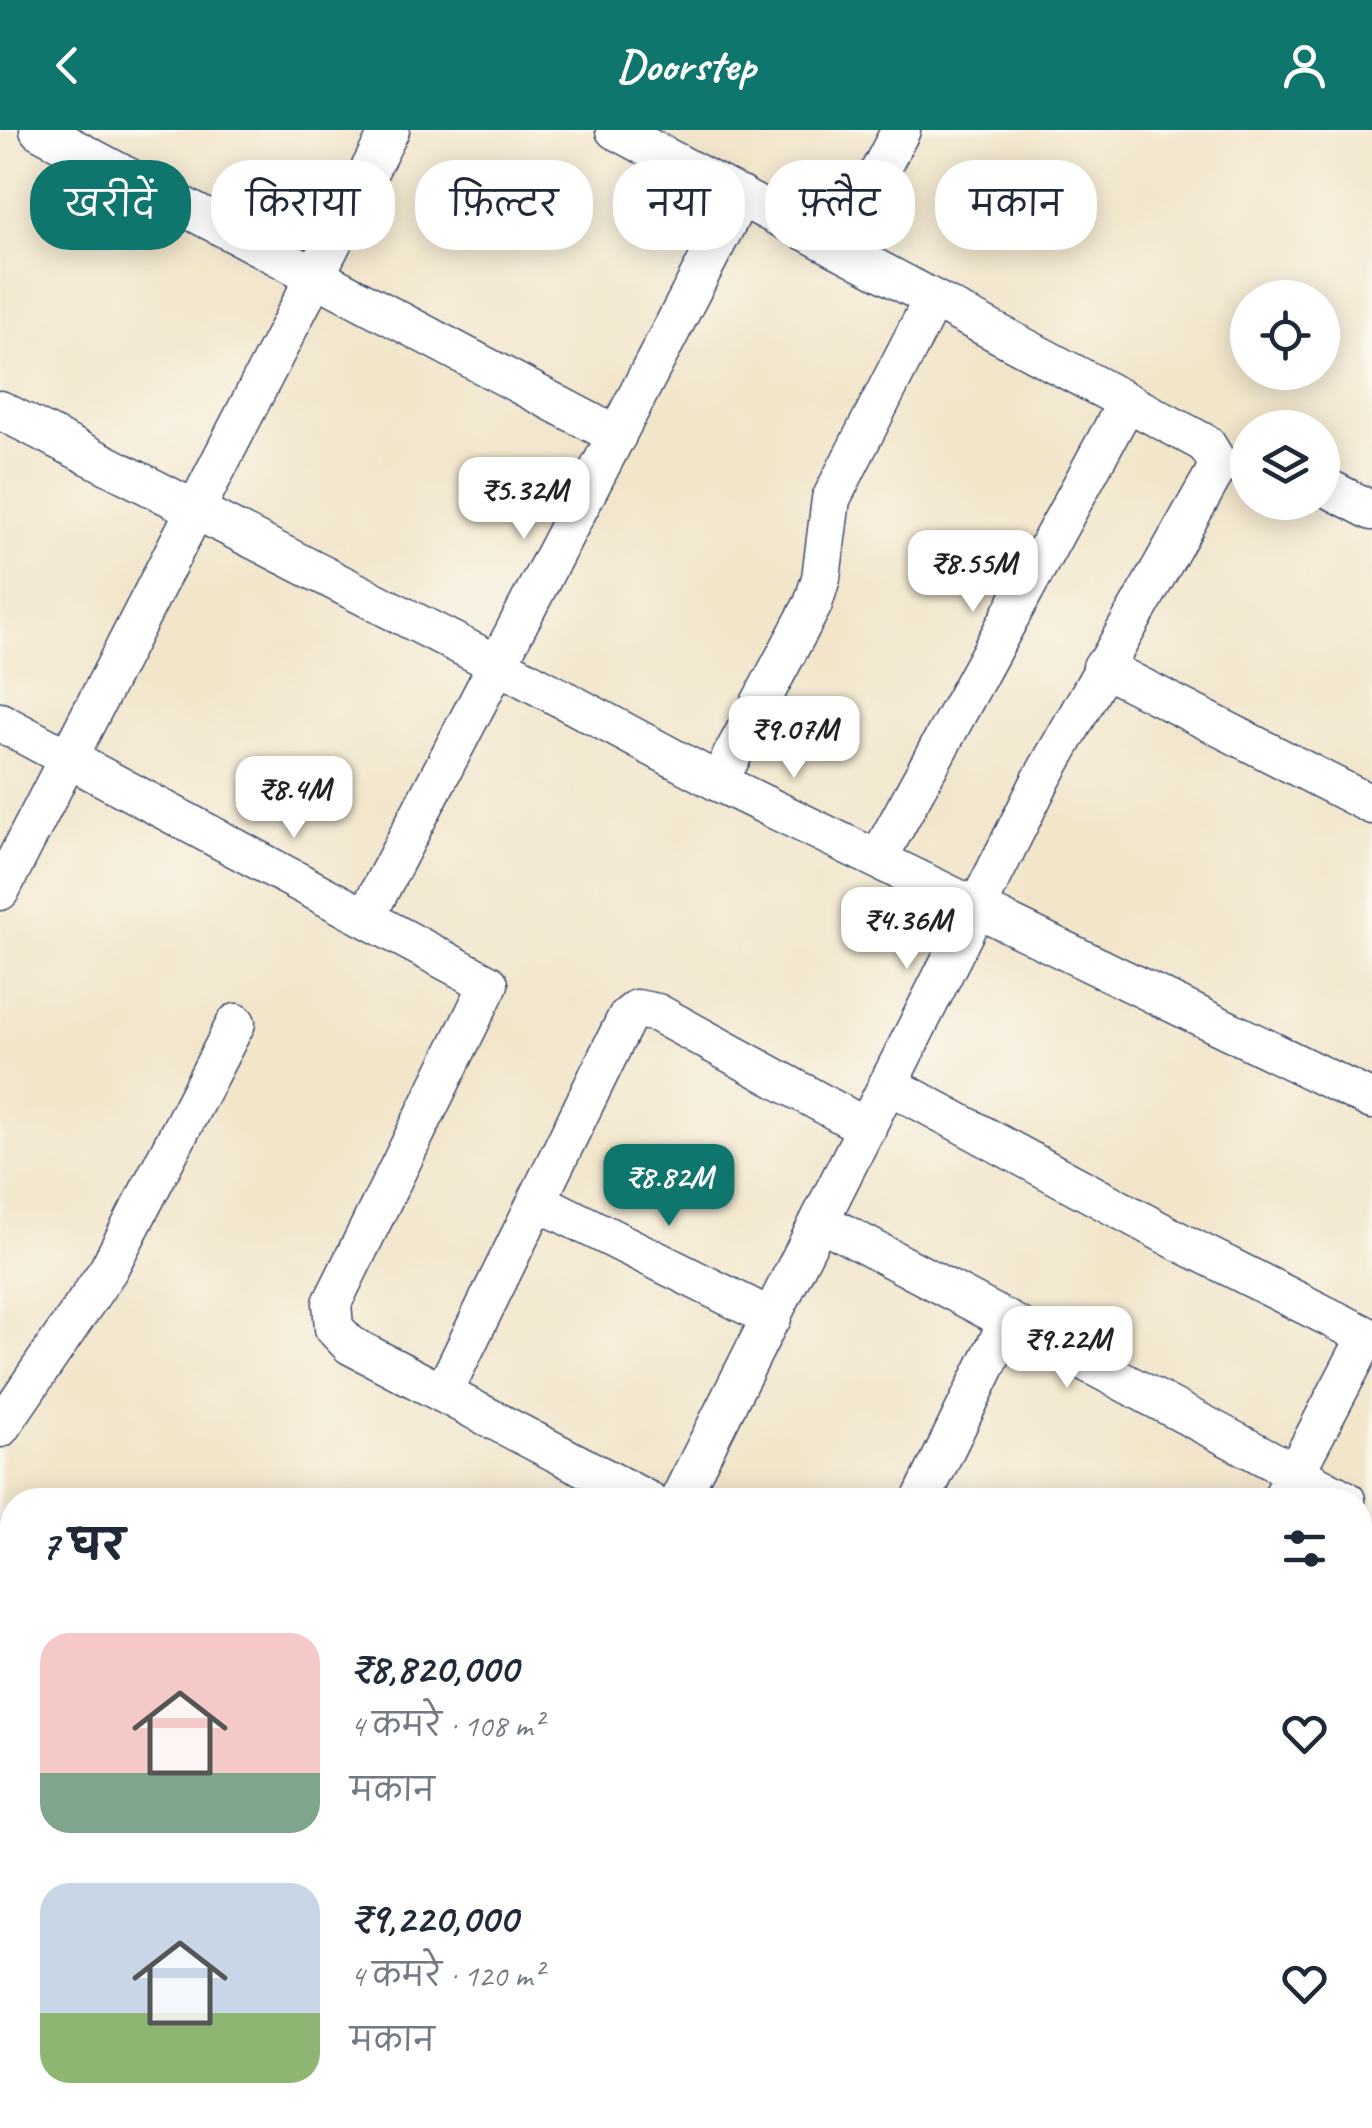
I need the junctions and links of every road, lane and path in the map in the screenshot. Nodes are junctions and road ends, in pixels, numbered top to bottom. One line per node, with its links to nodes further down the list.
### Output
1 (39, 130): 9 (street)
2 (390, 130): 9 (street)
3 (901, 130): 6 (street)
4 (638, 135): 5 (street)
5 (680, 160)
6 (885, 160)
7 (712, 250): 13 (street)
8 (841, 250): 10 (street)
9 (313, 277): 13 (street); 17 (street)
10 (933, 299): 11 (street); 23 (street)
11 (1127, 402): 14 (street); 25 (street)
12 (0, 410): 17 (street)
13 (617, 436): 19 (street)
14 (1206, 444): 15 (street); 20 (street)
15 (1230, 452)
16 (1340, 494): 18 (street)
17 (193, 510): 19 (street); 22 (street)
18 (1372, 510)
19 (499, 665): 23 (street); 28 (street)
20 (1102, 667): 24 (street); 27 (street)
21 (0, 722): 22 (street)
22 (68, 758): 26 (street); 28 (street)
23 (718, 782): 25 (street)
24 (1372, 806)
25 (878, 859): 27 (street)
26 (0, 891)
27 (979, 908): 30 (street); 31 (street)
28 (366, 918): 38 (street)
29 (236, 1023): 39 (street)
30 (888, 1084): 32 (street); 37 (street)
31 (1372, 1100)
32 (867, 1128): 33 (street); 34 (street)
33 (537, 1200): 35 (street); 38 (street)
34 (820, 1222): 35 (street); 36 (street)
35 (772, 1318): 42 (street)
36 (1008, 1321): 40 (street); 43 (street)
37 (1370, 1334): 40 (street)
38 (443, 1393): 41 (street)
39 (0, 1428)
40 (1289, 1487)
41 (623, 1488)
42 (685, 1488)
43 (935, 1488)

